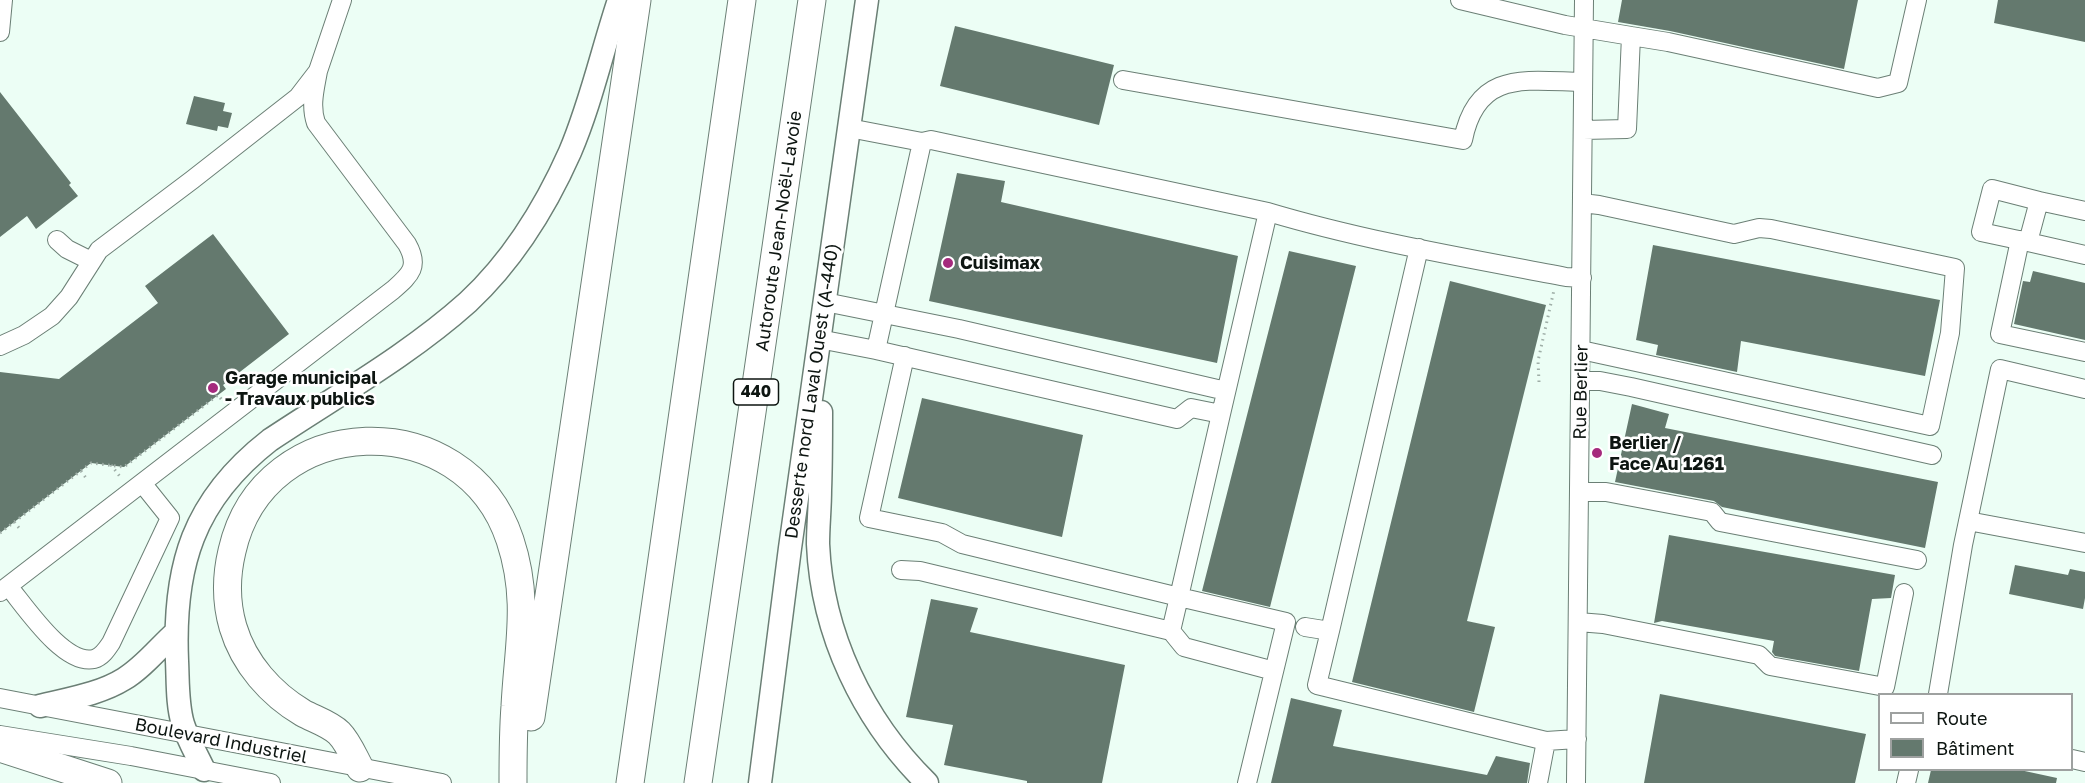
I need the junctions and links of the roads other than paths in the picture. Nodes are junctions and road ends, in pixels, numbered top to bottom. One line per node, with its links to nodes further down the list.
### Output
1 (3, 0): 13 (street)
2 (342, 0): 16 (street)
3 (619, 0): 59 (main road)
4 (637, 0): 71 (highway)
5 (731, 0): 15 (highway)
6 (742, 0): 15 (highway)
7 (812, 0): 76 (highway, Autoroute Jean-Noël-Lavoie / 440)
8 (867, 0): 21 (main road, Desserte nord Laval Ouest (A-440))
9 (1460, 0): 12 (street)
10 (1584, 0): 12 (street, Rue Berlier)
11 (1917, 0): 14 (street)
12 (1584, 27): 14 (street); 18 (street, Rue Berlier)
13 (0, 32)
14 (1631, 36): 22 (street)
15 (732, 70): 75 (highway)
16 (318, 71): 19 (street); 20 (street)
17 (1123, 80): 18 (street)
18 (1583, 82): 22 (street, Rue Berlier)
19 (292, 102): 20 (street); 32 (street)
20 (313, 113): 46 (street)
21 (849, 128): 23 (street); 35 (main road, Desserte nord Laval Ouest (A-440))
22 (1583, 130): 25 (street, Rue Berlier)
23 (922, 142): 27 (street); 34 (street)
24 (2039, 201): 26 (street); 29 (street); 29 (street)
25 (1582, 203): 33 (street, Rue Berlier); 38 (street)
26 (2085, 211)
27 (1268, 212): 30 (street); 43 (street)
28 (57, 240): 32 (street)
29 (2024, 241): 31 (street); 39 (street)
30 (1419, 248): 33 (street); 58 (street)
31 (2085, 255)
32 (91, 261): 36 (street)
33 (1582, 278): 38 (street, Rue Berlier)
34 (884, 314): 35 (street); 37 (street); 43 (street)
35 (822, 325): 37 (street); 77 (main road, Desserte nord Laval Ouest (A-440)); 78 (main road)
36 (0, 346)
37 (876, 350): 40 (street)
38 (1581, 350): 41 (street, Rue Berlier)
39 (2085, 352)
40 (905, 356): 44 (street); 54 (street)
41 (1581, 381): 45 (street); 47 (street, Rue Berlier)
42 (2085, 389): 48 (street)
43 (1226, 390): 44 (street)
44 (1221, 414): 54 (street)
45 (1932, 456)
46 (134, 483): 52 (street); 52 (street)
47 (1580, 492): 50 (street); 55 (street, Rue Berlier)
48 (1968, 521): 49 (street); 61 (street)
49 (2085, 543)
50 (1917, 560)
51 (901, 570): 57 (street)
52 (4, 589)
53 (1904, 593): 55 (street)
54 (1179, 597): 57 (street); 60 (street)
55 (1578, 622): 66 (street, Rue Berlier)
56 (1305, 627): 58 (street)
57 (1171, 631): 60 (street)
58 (1330, 631): 67 (street)
59 (176, 632): 63 (main road); 64 (main road)
60 (1274, 671): 79 (street)
61 (1938, 693)
62 (0, 698): 63 (street, Boulevard Industriel)
63 (40, 706): 64 (street, Boulevard Industriel)
64 (187, 734): 69 (street, Boulevard Industriel); 70 (main road)
65 (0, 735): 70 (street, Boulevard Industriel)
66 (1577, 739): 67 (street); 81 (street, Rue Berlier)
67 (1546, 741): 80 (street)
68 (0, 748): 72 (highway)
69 (360, 768): 71 (highway); 74 (street, Boulevard Industriel)
70 (204, 770): 73 (street, Boulevard Industriel)
71 (518, 777)
72 (108, 783)
73 (271, 783)
74 (442, 783)
75 (630, 783)
76 (698, 783)
77 (760, 783)
78 (927, 783)
79 (1247, 783)
80 (1538, 783)
81 (1576, 783)

